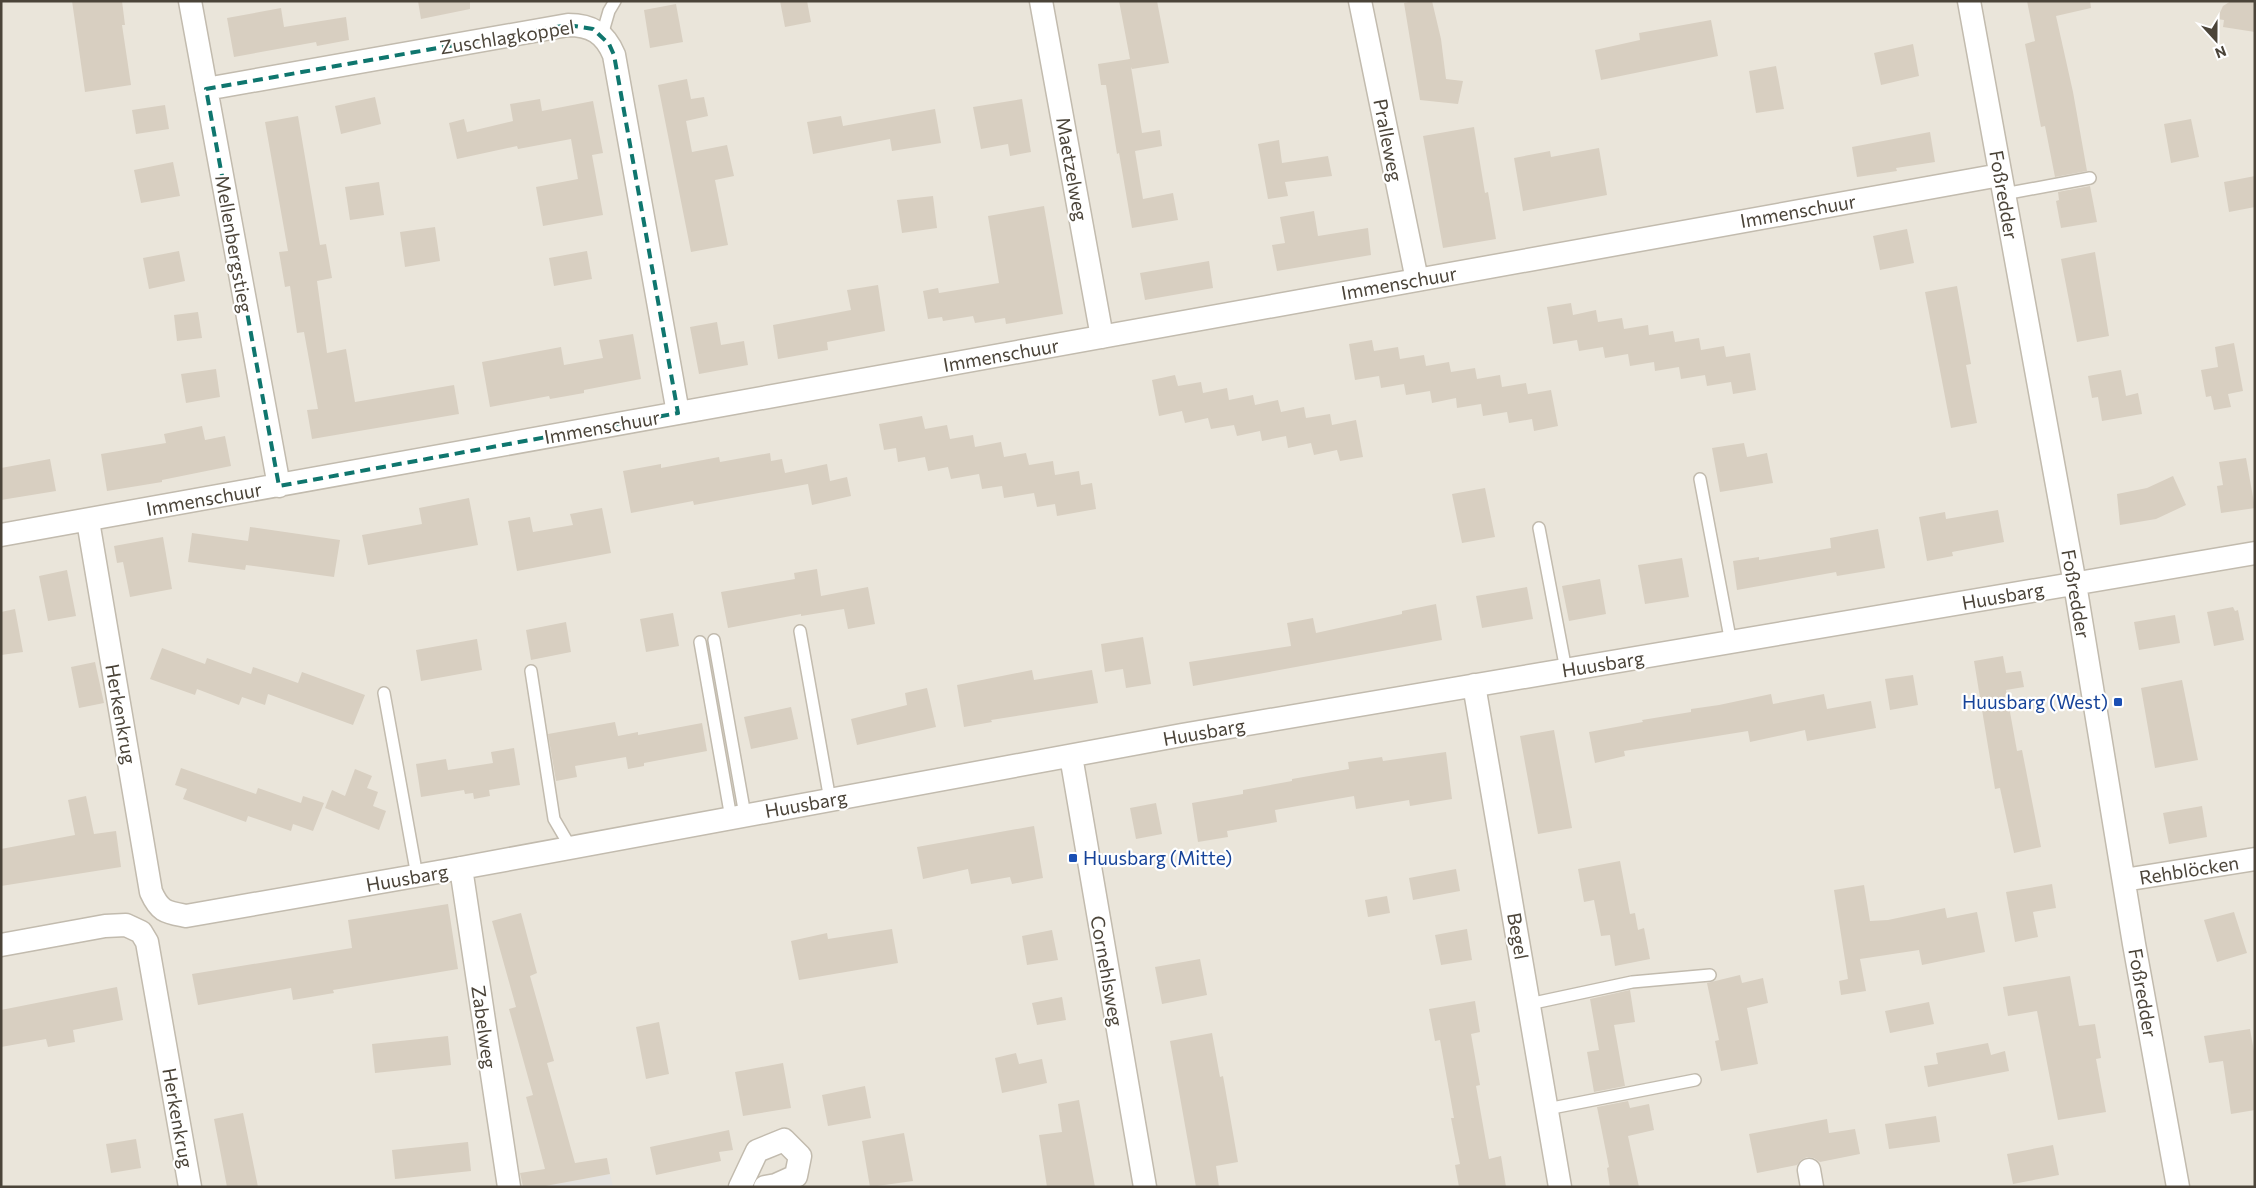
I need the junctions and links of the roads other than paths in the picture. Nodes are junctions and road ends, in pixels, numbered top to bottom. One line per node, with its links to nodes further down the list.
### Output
1 (190, 1): 7 (street, Mellenbergstieg)
2 (615, 1): 6 (lane)
3 (1041, 1): 11 (street, Maetzelweg)
4 (1360, 1): 10 (street, Pralleweg)
5 (1969, 1): 9 (street, Foßredder)
6 (602, 35): 7 (street, Zuschlagkoppel); 12 (street, Zuschlagkoppel)
7 (206, 89): 14 (street, Mellenbergstieg)
8 (2090, 178): 9 (lane)
9 (2002, 185): 10 (street, Immenschuur); 19 (street, Foßredder)
10 (1416, 280): 11 (street, Immenschuur)
11 (1102, 337): 12 (street, Immenschuur)
12 (678, 413): 14 (street, Immenschuur)
13 (1700, 479): 23 (lane)
14 (279, 486): 15 (street, Immenschuur)
15 (88, 520): 17 (street, Immenschuur); 36 (street, Herkenkrug)
16 (1539, 528): 24 (lane)
17 (1, 535)
18 (2255, 552): 19 (street, Huusbarg)
19 (2075, 584): 23 (street, Huusbarg); 35 (street, Foßredder)
20 (800, 631): 29 (lane)
21 (714, 640): 30 (lane)
22 (700, 642): 30 (lane)
23 (1731, 642): 24 (street, Huusbarg)
24 (1566, 670): 26 (street, Huusbarg)
25 (531, 671): 31 (lane)
26 (1474, 685): 28 (street, Huusbarg); 39 (street, Begel)
27 (384, 693): 34 (lane)
28 (1071, 756): 29 (street, Huusbarg); 46 (street, Cornehlsweg)
29 (830, 800): 30 (street, Huusbarg)
30 (738, 816): 31 (street, Huusbarg)
31 (571, 848): 33 (street, Huusbarg)
32 (2255, 859): 35 (street, Rehblöcken)
33 (460, 868): 34 (street, Huusbarg); 43 (street, Zabelweg)
34 (417, 876): 36 (street, Huusbarg)
35 (2124, 880): 48 (street, Foßredder)
36 (157, 906)
37 (1, 945): 42 (street, Herkenkrug)
38 (1710, 975): 39 (lane)
39 (1529, 1004): 41 (street, Begel)
40 (1695, 1080): 41 (lane)
41 (1547, 1109): 47 (street, Begel)
42 (190, 1187)
43 (508, 1187)
44 (740, 1187): 45 (street)
45 (765, 1187)
46 (1145, 1187)
47 (1560, 1187)
48 (2178, 1187)

